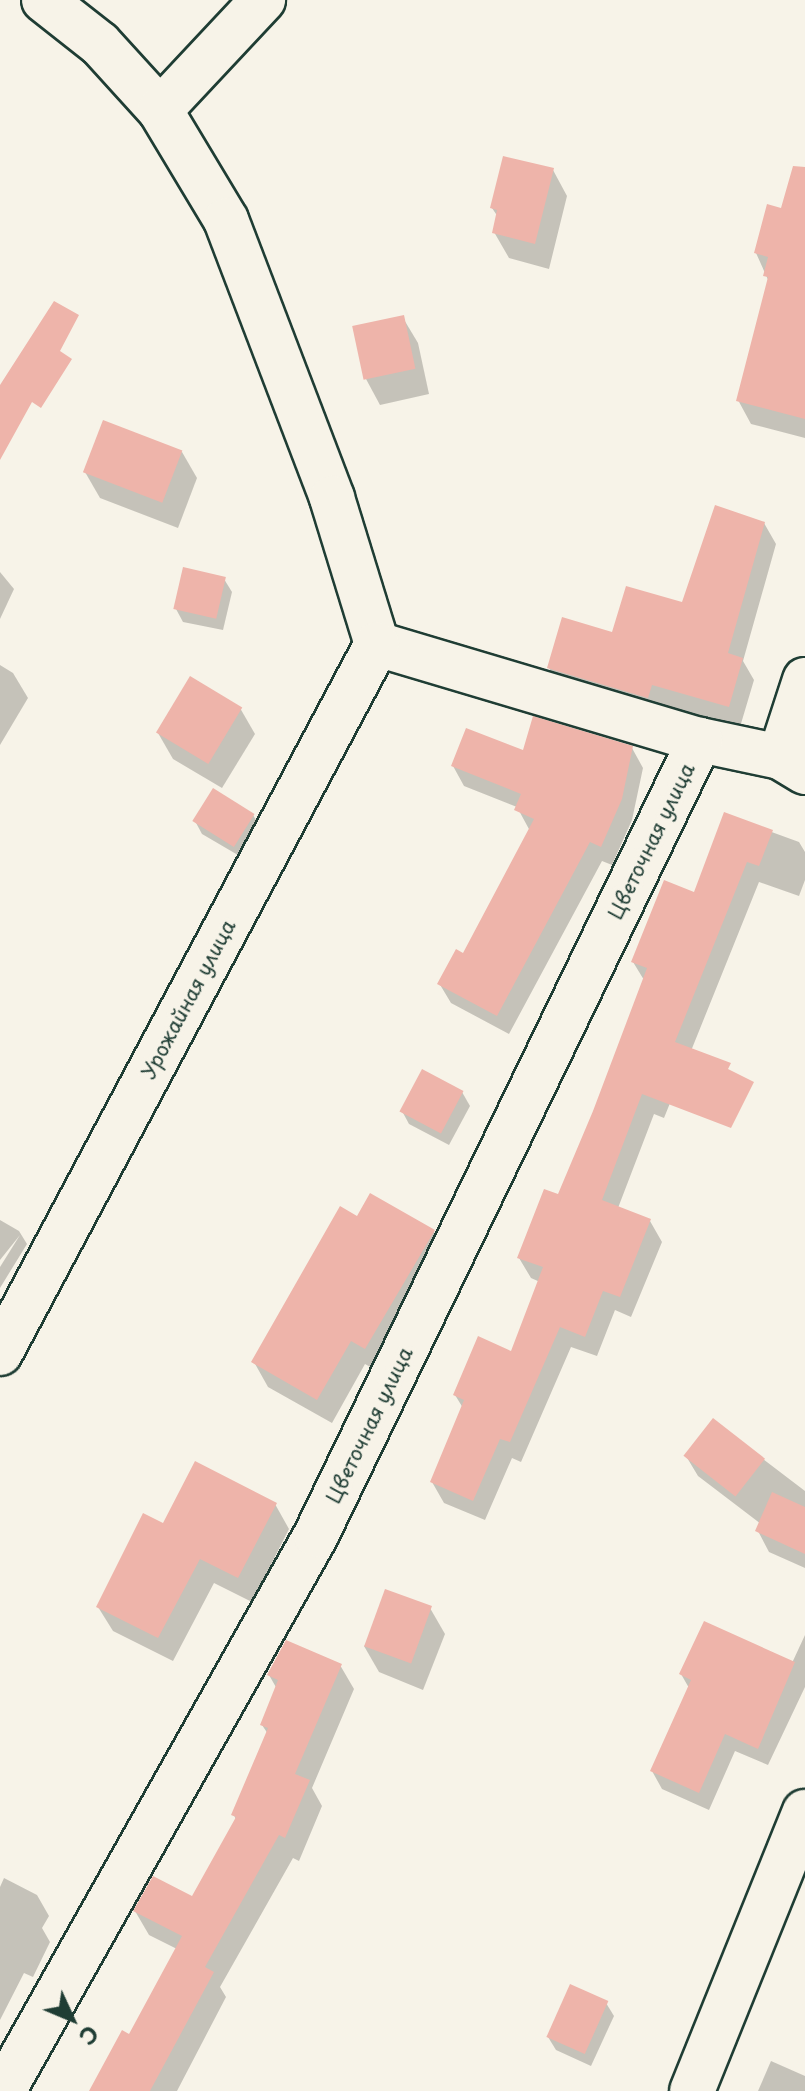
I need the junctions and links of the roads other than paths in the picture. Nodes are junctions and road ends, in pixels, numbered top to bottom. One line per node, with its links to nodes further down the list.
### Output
1 (44, 0): 3 (street)
2 (263, 0): 3 (street)
3 (160, 110): 4 (street)
4 (377, 644): 6 (street); 8 (street, Урожайная улица)
5 (805, 680): 7 (street)
6 (700, 740): 7 (street); 10 (street, Цветочная улица)
7 (792, 764)
8 (0, 1353)
9 (805, 1812): 11 (street)
10 (3, 2091)
11 (692, 2091)

